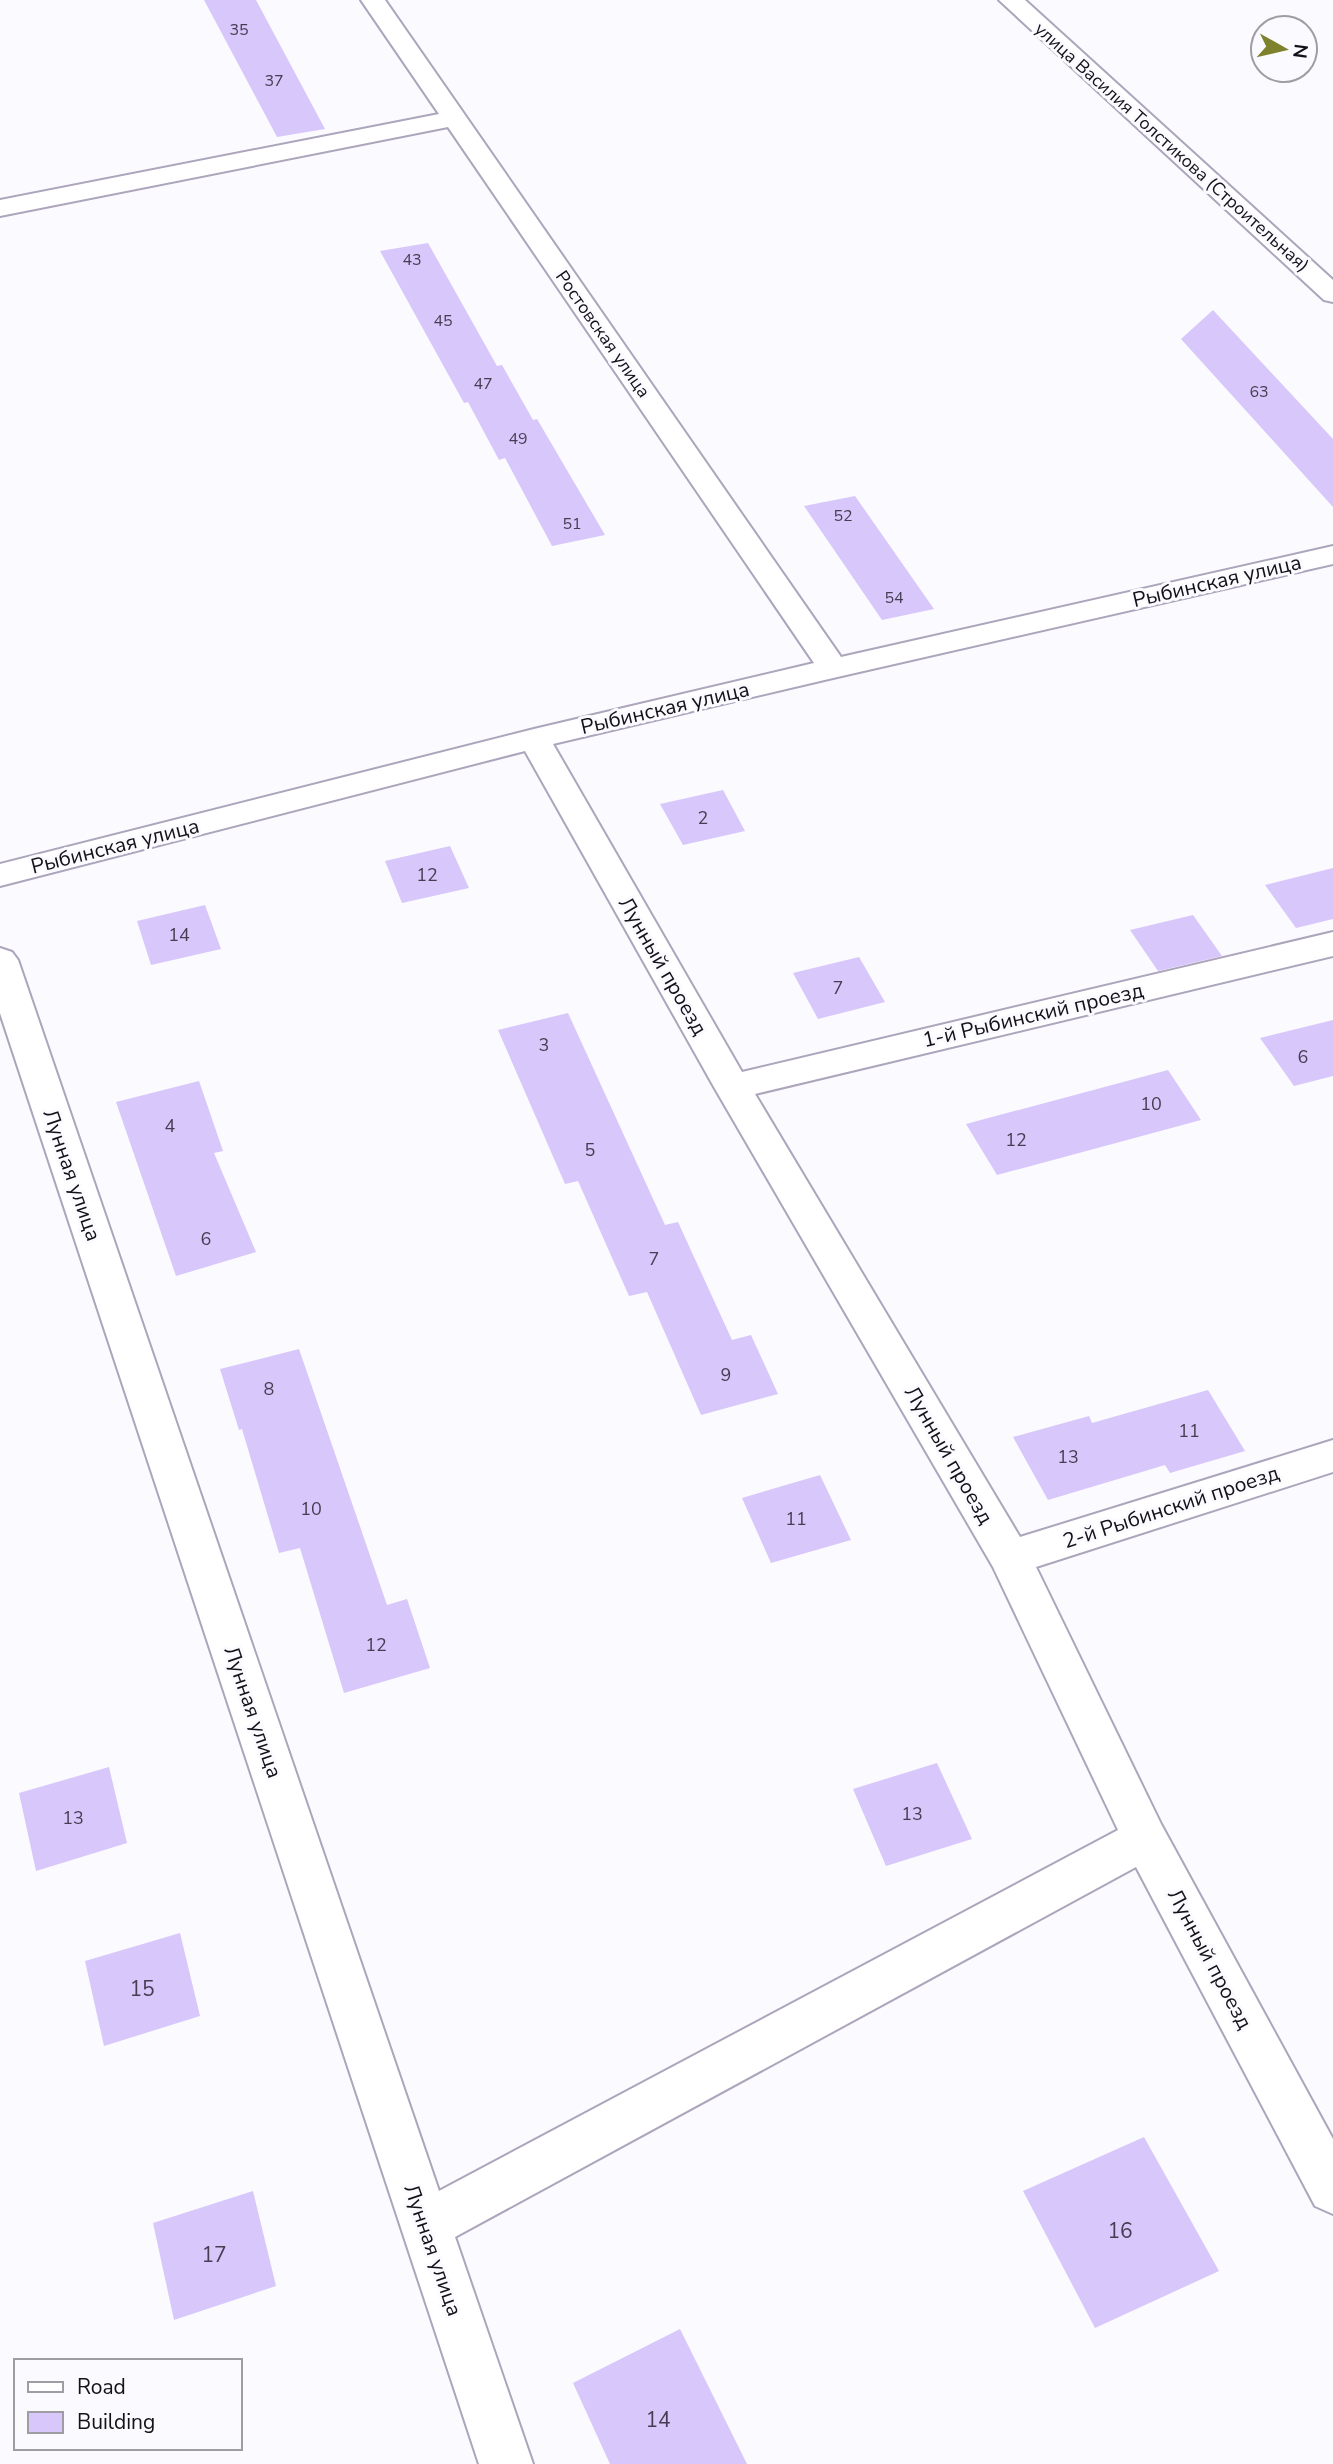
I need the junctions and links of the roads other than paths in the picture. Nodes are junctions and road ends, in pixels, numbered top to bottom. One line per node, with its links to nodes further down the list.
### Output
1 (373, 0): 3 (street, Ростовская улица)
2 (1011, 0): 5 (street, улица Василия Толстикова (Строительная))
3 (454, 118): 4 (street); 7 (street, Ростовская улица)
4 (0, 208)
5 (1333, 295)
6 (1333, 555): 7 (street, Рыбинская улица)
7 (833, 668): 8 (street, Рыбинская улица)
8 (534, 739): 9 (street, Рыбинская улица); 12 (street, Лунный проезд)
9 (0, 875)
10 (1333, 944): 12 (street, 1-й Рыбинский проезд)
11 (0, 960): 17 (street, Лунная улица)
12 (732, 1087): 14 (street, Лунный проезд)
13 (1333, 1456): 14 (street, 2-й Рыбинский проезд)
14 (1010, 1558): 15 (street, Лунный проезд)
15 (1145, 1839): 16 (street, Лунный проезд); 17 (street)
16 (1333, 2189)
17 (425, 2226): 18 (street, Лунная улица)
18 (506, 2464)

